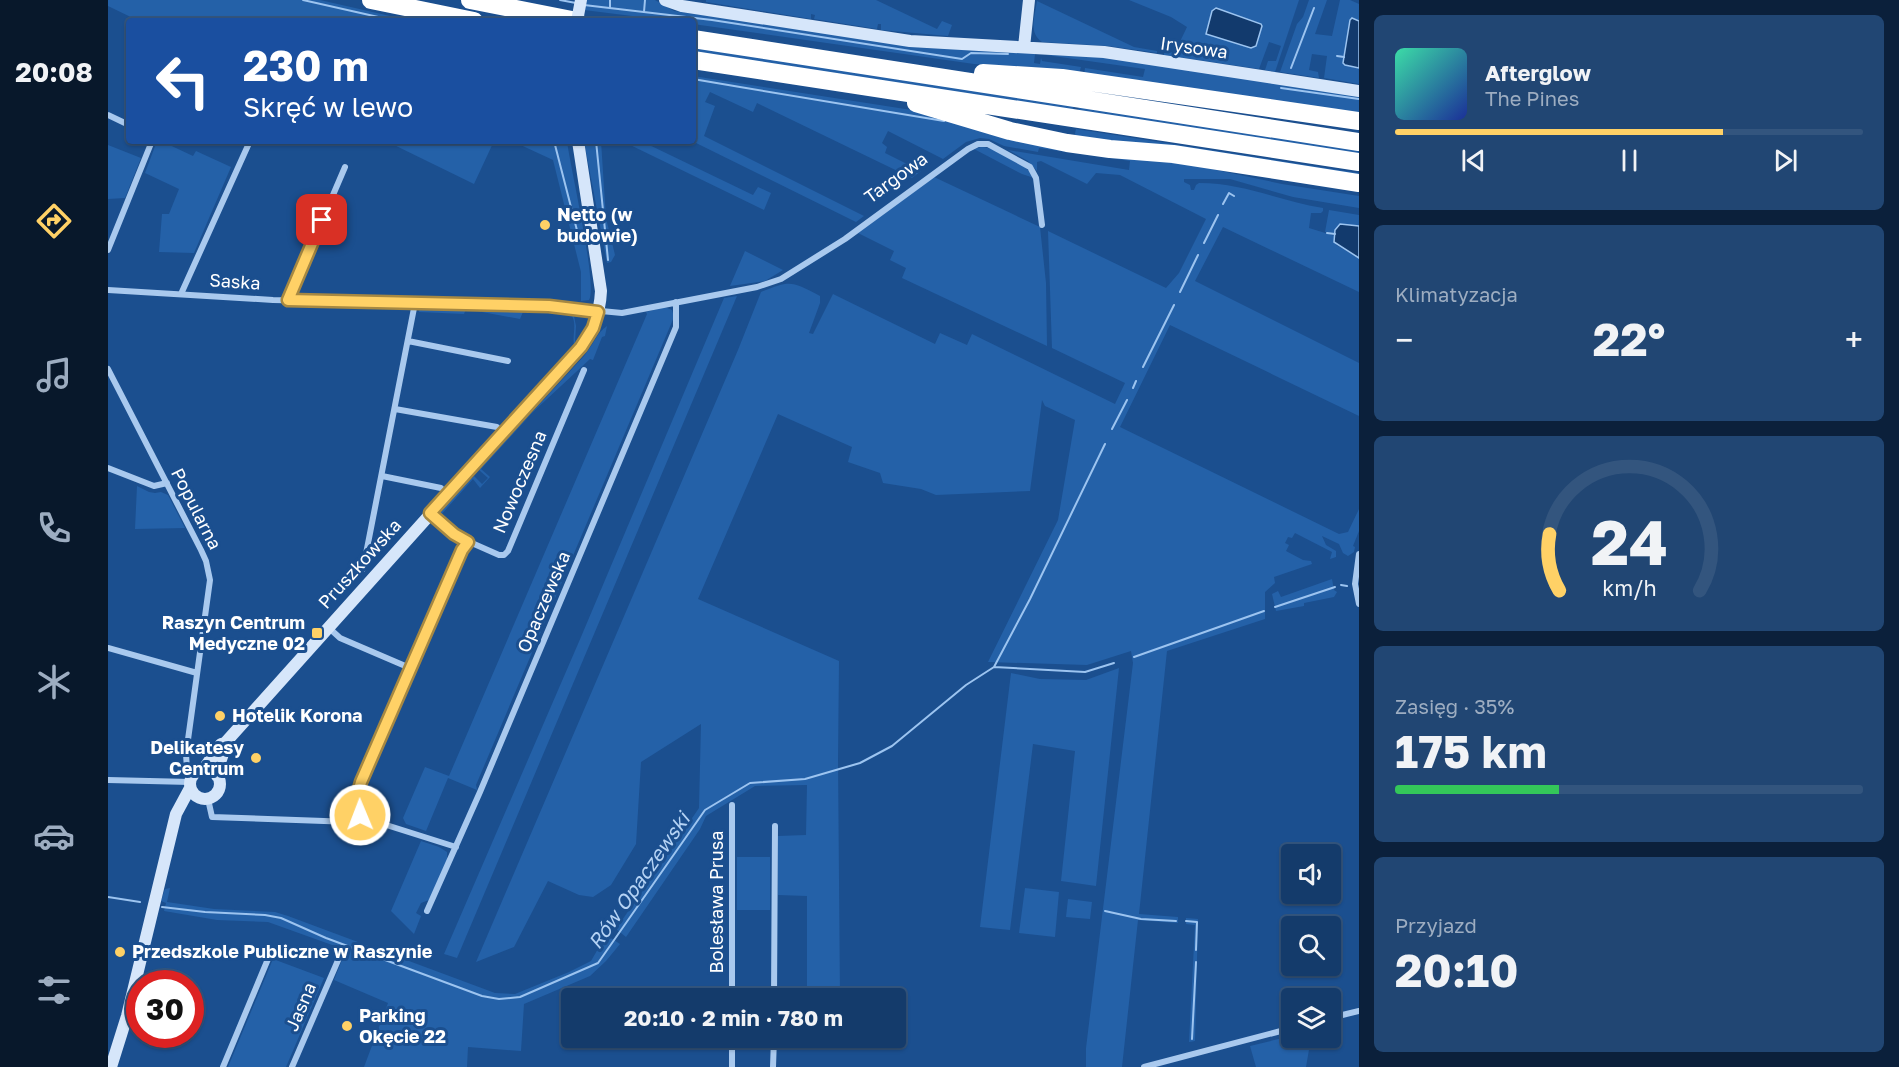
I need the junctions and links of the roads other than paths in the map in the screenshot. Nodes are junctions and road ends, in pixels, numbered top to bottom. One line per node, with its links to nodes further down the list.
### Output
1 (371, 0): 6 (highway)
2 (470, 0): 7 (highway)
3 (581, 0): 8 (street, bridge)
4 (664, 0): 10 (street, Irysowa)
5 (1029, 0): 10 (street)
6 (459, 18)
7 (562, 18)
8 (578, 18)
9 (696, 39): 12 (highway)
10 (1024, 47): 14 (street, Irysowa)
11 (696, 60): 13 (highway)
12 (900, 70): 16 (highway); 18 (highway)
13 (854, 85): 22 (highway); 24 (highway)
14 (1359, 91)
15 (108, 115): 17 (street)
16 (1359, 121)
17 (126, 124)
18 (1359, 142)
19 (151, 144): 26 (street)
20 (248, 144): 28 (street)
21 (578, 144): 32 (street, Pruszkowska)
22 (1359, 162)
23 (345, 167): 29 (street)
24 (1359, 183)
25 (1042, 225): 30 (street, Targowa)
26 (108, 250)
27 (108, 290): 28 (street, Saska)
28 (181, 294): 29 (street, Saska)
29 (288, 300): 31 (street, Saska)
30 (676, 302): 32 (street); 61 (street, Opaczewska)
31 (415, 303): 32 (street, Saska); 33 (street)
32 (598, 312): 43 (street, Pruszkowska)
33 (408, 341): 34 (street); 37 (street)
34 (508, 361)
35 (108, 369): 41 (street, Popularna)
36 (584, 370): 44 (street, Nowoczesna)
37 (395, 409): 38 (street); 40 (street)
38 (497, 427)
39 (108, 468): 41 (street)
40 (382, 477): 42 (street); 46 (street)
41 (166, 483): 51 (street, Popularna)
42 (441, 488)
43 (430, 513): 44 (street); 48 (street, Pruszkowska)
44 (468, 542): 50 (street, Nowoczesna)
45 (1359, 554): 47 (street)
46 (363, 569)
47 (1359, 604)
48 (327, 627): 50 (street); 52 (street, Pruszkowska)
49 (108, 648): 51 (street)
50 (410, 668): 58 (street, Nowoczesna)
51 (197, 674): 54 (street, Popularna)
52 (225, 743): 53 (street, Pruszkowska); 54 (street, Pruszkowska)
53 (217, 776): 54 (street); 56 (street)
54 (194, 779): 55 (street); 56 (street); 59 (street, Pruszkowska)
55 (108, 780)
56 (205, 799): 58 (street); 59 (street)
57 (732, 805): 65 (street, Bolesława Prusa)
58 (360, 821): 61 (street)
59 (174, 824): 72 (street, Pruszkowska)
60 (775, 826): 66 (street)
61 (456, 847): 62 (street, Opaczewska)
62 (427, 911)
63 (339, 958): 74 (street, Jasna)
64 (267, 959): 73 (street)
65 (732, 988)
66 (774, 988)
67 (1359, 1011): 68 (street)
68 (1341, 1015)
69 (1281, 1031): 77 (street)
70 (732, 1048): 75 (street)
71 (774, 1048): 76 (street)
72 (111, 1067)
73 (223, 1067)
74 (292, 1067)
75 (732, 1067)
76 (773, 1067)
77 (1144, 1067)

